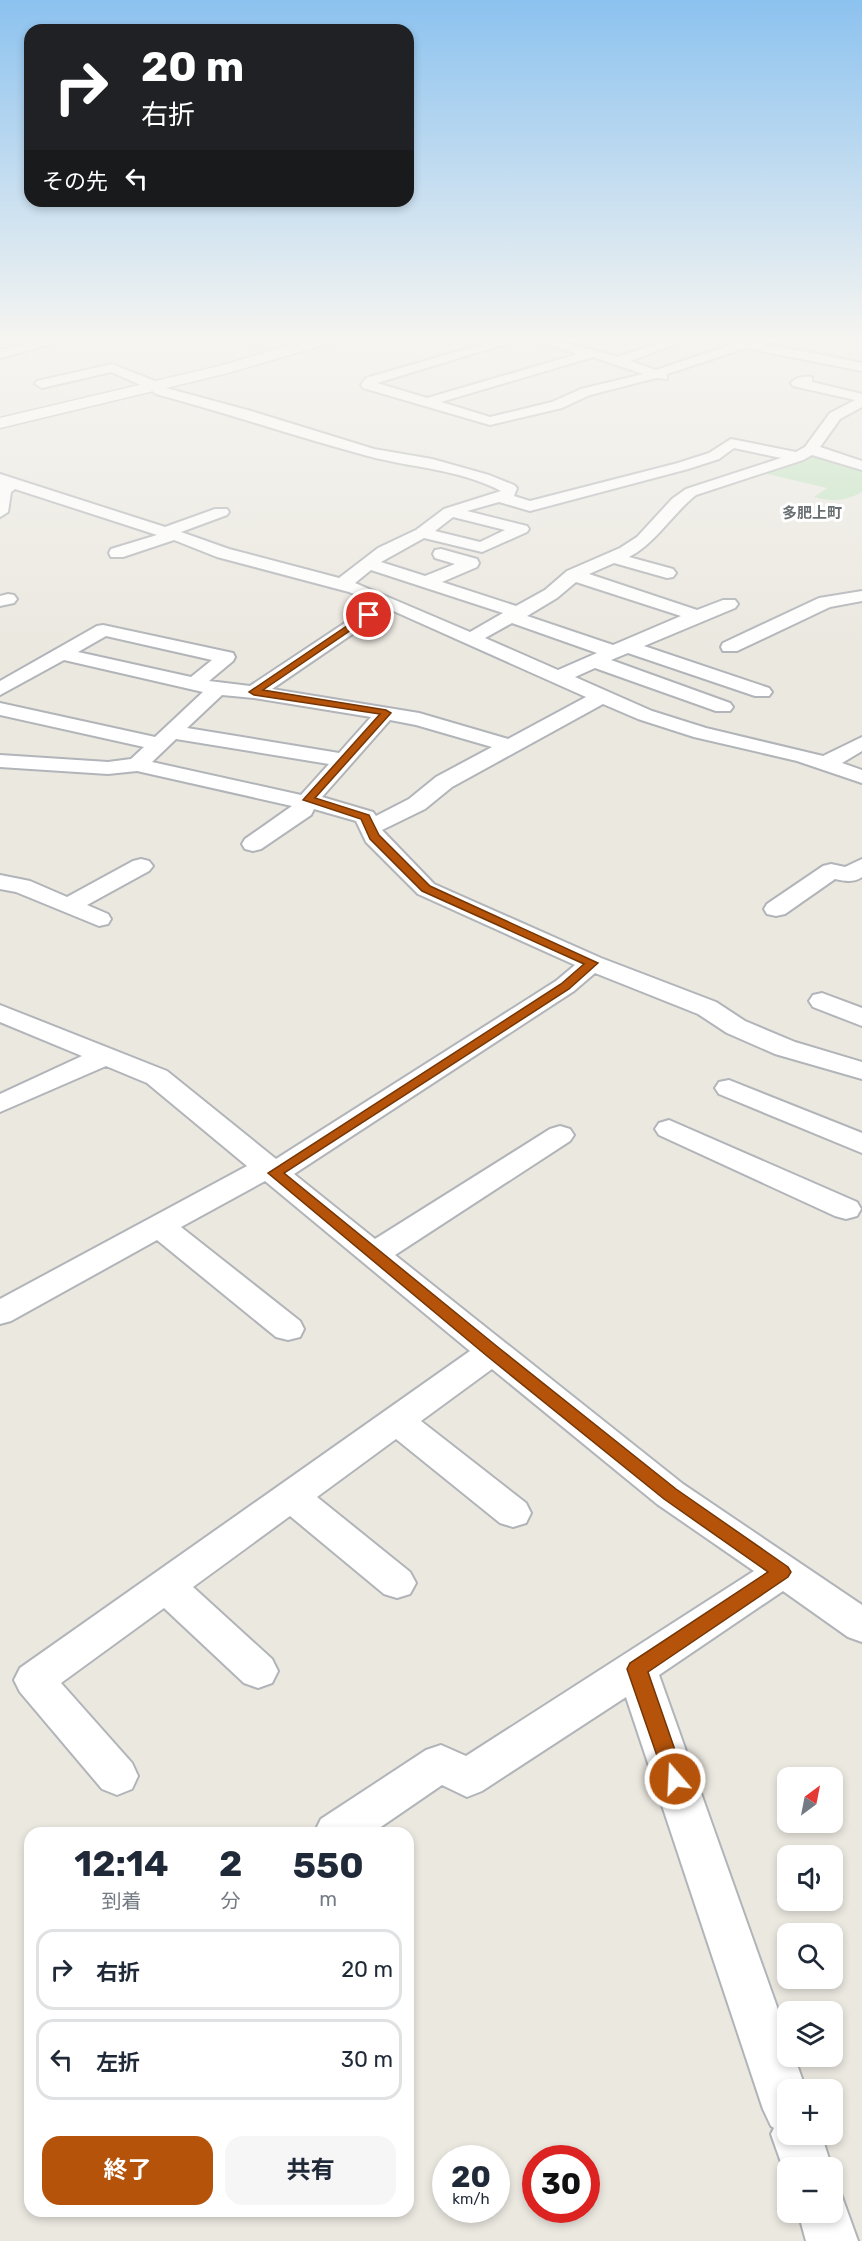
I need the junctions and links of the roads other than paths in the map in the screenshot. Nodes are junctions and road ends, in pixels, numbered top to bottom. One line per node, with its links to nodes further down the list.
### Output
1 (338, 443): 10 (street)
2 (818, 443): 3 (street)
3 (804, 454): 4 (street); 7 (street); 18 (street)
4 (862, 466)
5 (579, 474): 7 (street)
6 (6, 482): 11 (street); 15 (street)
7 (613, 483): 9 (street); 10 (street)
8 (528, 488): 10 (street)
9 (645, 492)
10 (504, 495): 13 (street)
11 (0, 512)
12 (221, 512): 15 (street)
13 (450, 512): 14 (street); 14 (street)
14 (422, 533): 19 (street)
15 (170, 534): 16 (street); 23 (street)
16 (117, 553)
17 (441, 554): 22 (street)
18 (614, 558): 20 (street); 21 (street)
19 (370, 564): 22 (street); 23 (street)
20 (667, 573)
21 (573, 575): 29 (street); 30 (street)
22 (427, 582): 29 (street)
23 (342, 584): 26 (street)
24 (862, 596): 25 (street)
25 (835, 601): 28 (street); 32 (street)
26 (388, 602): 31 (street); 40 (street)
27 (729, 604): 30 (street)
28 (862, 609)
29 (516, 615): 31 (street); 33 (street)
30 (698, 616): 33 (street)
31 (472, 638): 36 (street)
32 (730, 646)
33 (621, 649): 35 (street); 41 (street)
34 (60, 654): 37 (street); 37 (street); 38 (street)
35 (595, 661): 36 (street); 43 (street)
36 (560, 676): 42 (street)
37 (195, 684): 39 (street)
38 (0, 689)
39 (217, 689): 40 (street); 47 (street)
40 (254, 692): 45 (street)
41 (762, 692)
42 (602, 696): 49 (street); 52 (street)
43 (723, 707)
44 (0, 708): 46 (street); 47 (street)
45 (386, 713): 49 (street); 50 (street)
46 (0, 715)
47 (165, 738): 50 (street); 53 (street)
48 (862, 743): 52 (street)
49 (509, 746): 56 (street)
50 (344, 760): 55 (street)
51 (0, 761): 53 (street)
52 (826, 763): 54 (street)
53 (137, 765): 55 (street)
54 (862, 777)
55 (305, 801): 56 (street); 57 (street)
56 (370, 828): 64 (street)
57 (253, 844)
58 (141, 866): 61 (street)
59 (862, 866): 62 (street)
60 (0, 882): 61 (street)
61 (68, 906): 63 (street)
62 (776, 909)
63 (99, 919)
64 (592, 963): 69 (street); 75 (street)
65 (822, 1001): 67 (street)
66 (0, 1013): 68 (street)
67 (862, 1018)
68 (105, 1056): 71 (street); 75 (street)
69 (862, 1071)
70 (729, 1088): 74 (street)
71 (0, 1104)
72 (669, 1129): 76 (street)
73 (560, 1135): 78 (street)
74 (862, 1144)
75 (271, 1170): 77 (street); 78 (street)
76 (857, 1206)
77 (159, 1226): 79 (street); 80 (street)
78 (374, 1254): 81 (street)
79 (0, 1313)
80 (288, 1329)
81 (493, 1352): 82 (street); 85 (street)
82 (397, 1421): 83 (street); 84 (street)
83 (291, 1496): 86 (street); 87 (street)
84 (513, 1513)
85 (782, 1572): 88 (street); 89 (street)
86 (397, 1583)
87 (166, 1586): 90 (street); 91 (street)
88 (862, 1626)
89 (637, 1669): 92 (street); 93 (street)
90 (258, 1671)
91 (117, 1776)
92 (345, 1827)
93 (778, 2079)
94 (826, 2223): 95 (street)
95 (832, 2241)

